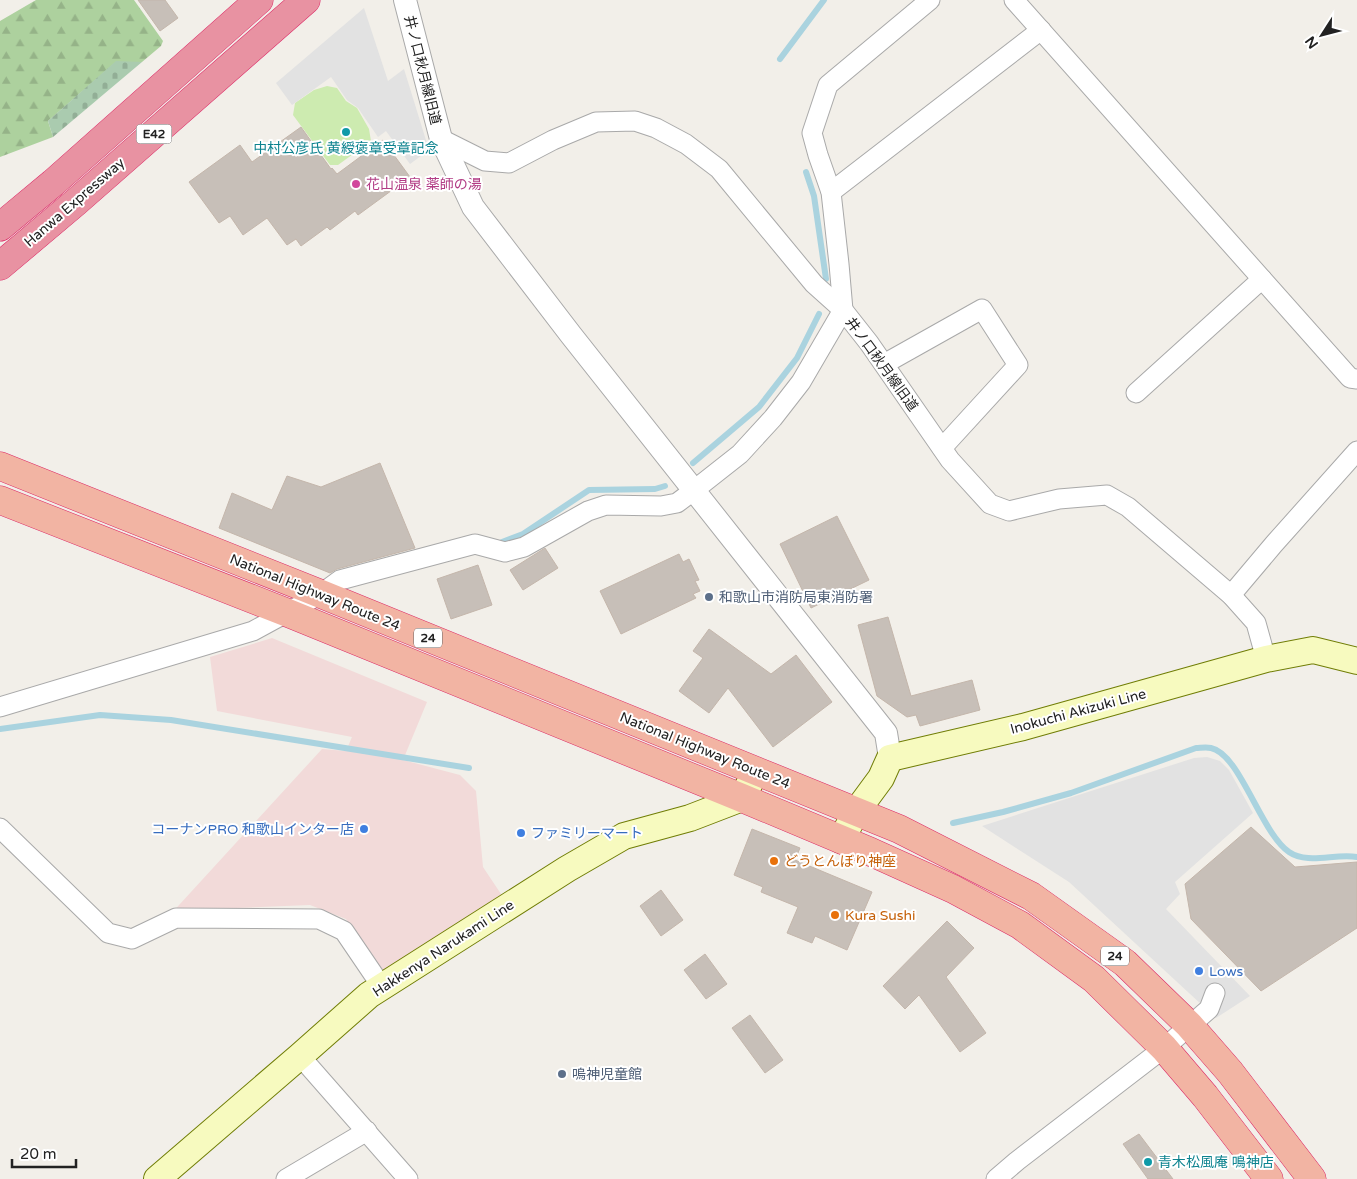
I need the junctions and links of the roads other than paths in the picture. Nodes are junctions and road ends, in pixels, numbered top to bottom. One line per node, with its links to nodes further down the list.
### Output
1 (259, 0): 9 (highway, Hanwa Expressway / E42)
2 (306, 0): 10 (highway, Hanwa Expressway / E42)
3 (405, 0): 7 (street, 井ノ口秋月線旧道)
4 (930, 0): 8 (street)
5 (1014, 0): 6 (street)
6 (1041, 30): 8 (street); 11 (street)
7 (441, 139): 12 (street, 井ノ口秋月線旧道); 19 (street, 井ノ口秋月線旧道)
8 (831, 192): 12 (street)
9 (0, 227)
10 (0, 266)
11 (1262, 278): 14 (street); 15 (street)
12 (842, 310): 13 (street, 井ノ口秋月線旧道); 19 (street)
13 (884, 364): 16 (street, 井ノ口秋月線旧道); 16 (street)
14 (1357, 379)
15 (1136, 393)
16 (942, 448): 22 (street, 井ノ口秋月線旧道)
17 (1357, 451): 22 (street)
18 (0, 466): 21 (highway, National Highway Route 24 / 24)
19 (693, 491): 21 (street); 27 (street, 井ノ口秋月線旧道)
20 (0, 500): 23 (highway, 24)
21 (322, 594): 23 (street); 28 (highway, National Highway Route 24 / 24)
22 (1231, 595): 24 (street, 井ノ口秋月線旧道)
23 (288, 613): 26 (street); 29 (highway, 24)
24 (1266, 659): 25 (main road, Inokuchi Akizuki Line); 27 (main road, Inokuchi Akizuki Line)
25 (1357, 661)
26 (0, 707)
27 (890, 758): 30 (main road)
28 (756, 771): 29 (main road); 30 (highway, National Highway Route 24 / 24)
29 (742, 798): 32 (highway, 24); 33 (main road, Hakkenya Narukami Line)
30 (856, 812): 32 (main road); 35 (highway, National Highway Route 24 / 24)
31 (0, 828): 33 (street)
32 (841, 840): 36 (highway, 24)
33 (382, 987): 37 (main road, Hakkenya Narukami Line)
34 (1215, 993): 35 (street)
35 (1189, 1025): 36 (street); 44 (highway, National Highway Route 24 / 24)
36 (1164, 1048): 42 (street); 43 (highway, 24)
37 (300, 1056): 38 (street); 39 (main road, Hakkenya Narukami Line)
38 (367, 1131): 40 (street); 41 (street)
39 (157, 1179)
40 (286, 1179)
41 (408, 1179)
42 (996, 1179)
43 (1269, 1179)
44 (1312, 1179)

